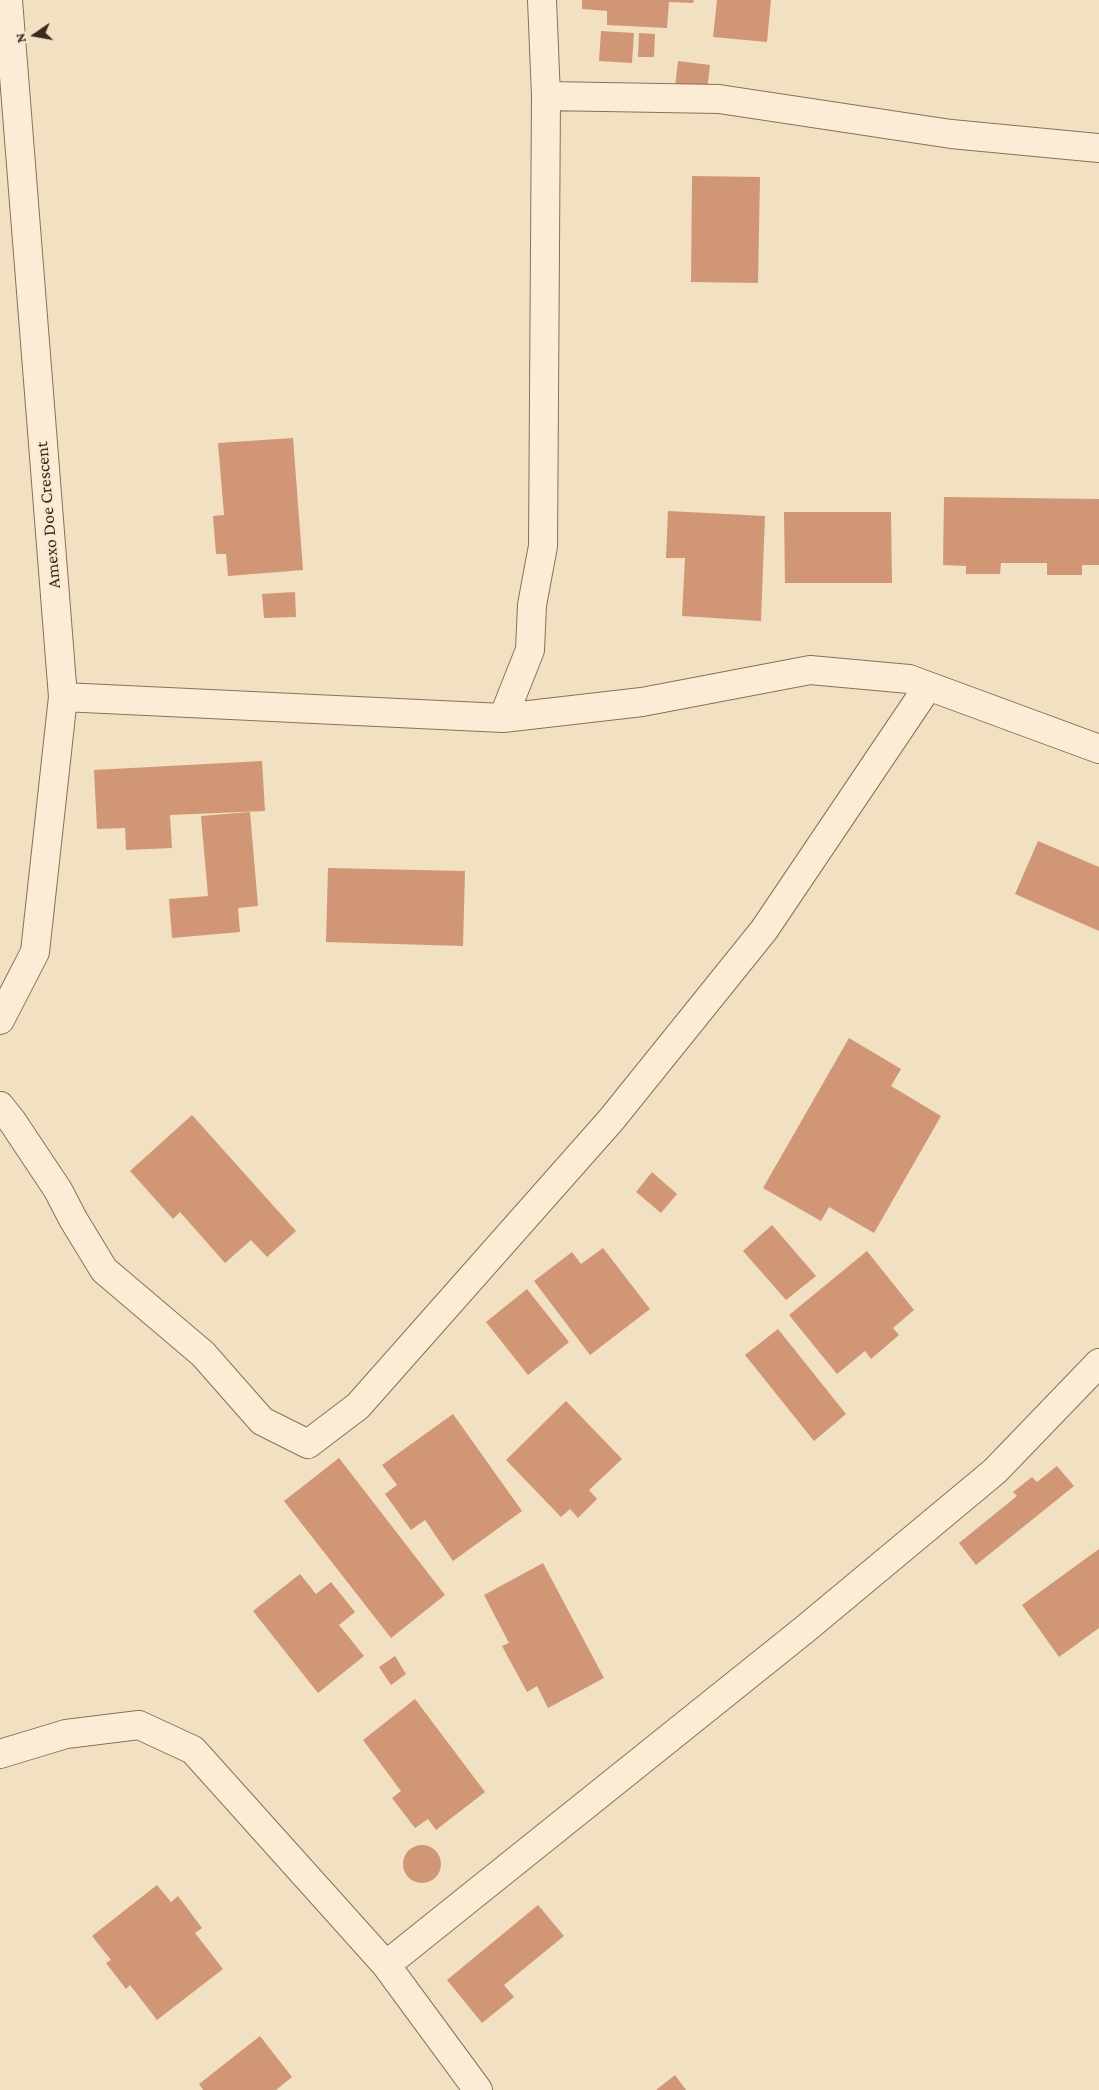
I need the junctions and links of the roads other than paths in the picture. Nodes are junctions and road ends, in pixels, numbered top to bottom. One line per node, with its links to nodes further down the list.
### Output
1 (8, 0): 6 (street, Amexo Doe Crescent)
2 (542, 0): 3 (street)
3 (546, 96): 4 (street); 7 (street)
4 (1099, 148)
5 (927, 688): 7 (street); 8 (street); 10 (street)
6 (63, 697): 7 (street); 9 (street, Amexo Doe Crescent)
7 (503, 718)
8 (1099, 749)
9 (0, 1020)
10 (0, 1106)
11 (1099, 1363): 13 (street)
12 (0, 1754): 13 (street)
13 (386, 1965): 14 (street)
14 (478, 2090)

